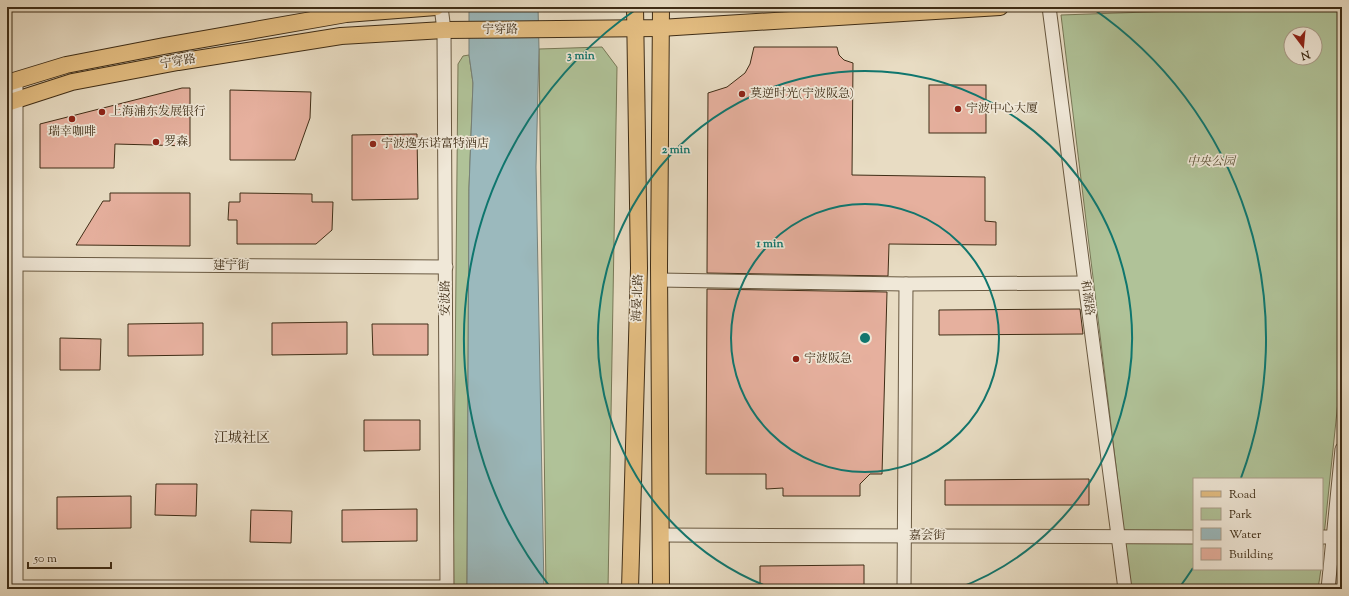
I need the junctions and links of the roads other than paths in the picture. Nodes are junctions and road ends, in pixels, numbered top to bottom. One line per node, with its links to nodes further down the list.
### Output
1 (436, 7): 10 (main road, 宁穿路)
2 (441, 7): 9 (street, 安波路)
3 (635, 7): 8 (main road, 海晏北路)
4 (661, 7): 7 (main road, 海晏北路)
5 (1000, 7): 7 (main road, 宁穿路)
6 (1049, 7): 15 (street, 和源路)
7 (660, 28): 8 (main road, 宁穿路); 14 (main road, 海晏北路)
8 (636, 29): 9 (main road, 宁穿路); 27 (main road, 海晏北路)
9 (444, 30): 11 (main road, 宁穿路); 13 (street, 安波路)
10 (12, 82): 11 (street)
11 (11, 102): 12 (street)
12 (16, 264): 13 (street, 建宁街); 17 (street)
13 (446, 267): 26 (street, 安波路)
14 (659, 280): 16 (street); 19 (main road, 海晏北路)
15 (1085, 283): 16 (street); 21 (street, 和源路)
16 (906, 284): 20 (street)
17 (11, 385): 24 (street)
18 (1342, 449): 23 (street)
19 (661, 535): 20 (street, 嘉会街); 28 (main road, 海晏北路)
20 (905, 536): 21 (street, 嘉会街); 29 (street)
21 (1118, 536): 22 (street, 嘉会街); 30 (street, 和源路)
22 (1193, 536)
23 (1332, 537): 31 (street)
24 (13, 588): 25 (street)
25 (195, 588): 26 (street)
26 (447, 588)
27 (630, 589)
28 (661, 589)
29 (904, 589)
30 (1125, 589)
31 (1328, 589)

